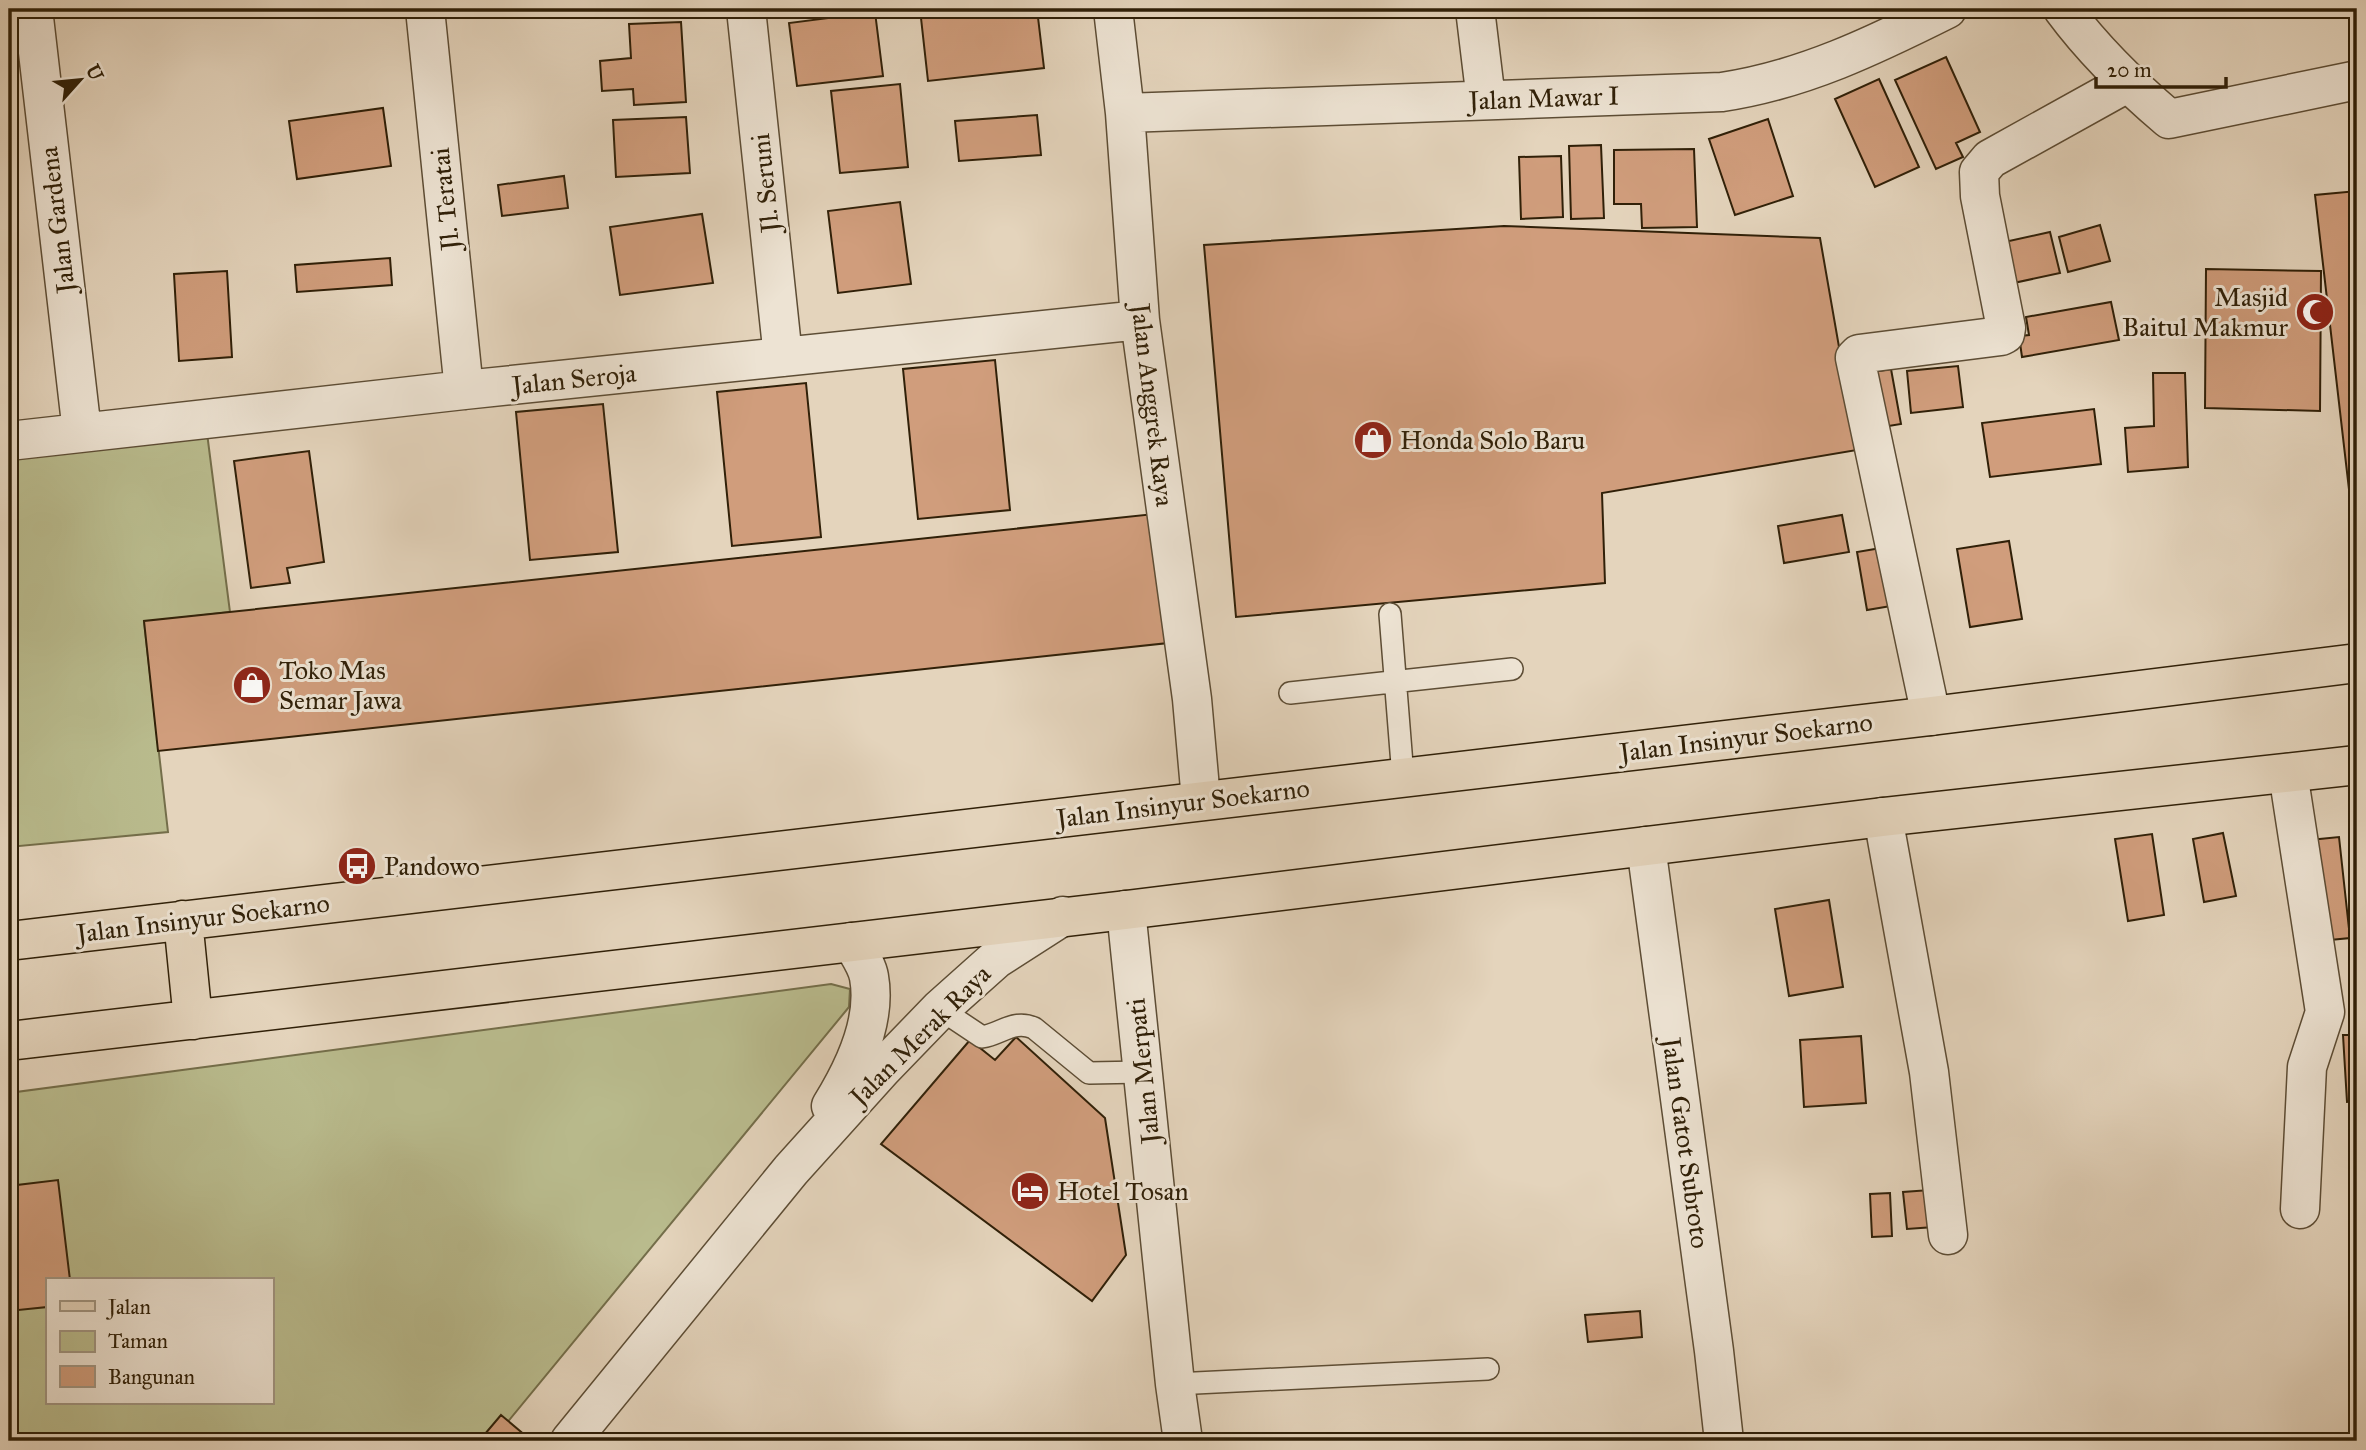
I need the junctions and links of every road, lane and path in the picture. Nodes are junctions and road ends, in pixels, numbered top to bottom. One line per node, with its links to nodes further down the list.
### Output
1 (33, 9): 15 (street, Jalan Gardena)
2 (425, 9): 14 (street, Jl. Teratai)
3 (746, 9): 13 (street, Jl. Seruni)
4 (1113, 9): 11 (street, Jalan Anggrek Raya)
5 (1475, 9): 10 (street)
6 (1947, 9): 10 (street, Jalan Mawar I)
7 (2063, 9): 9 (street)
8 (2357, 80): 9 (street)
9 (2127, 83): 22 (street)
10 (1486, 100): 11 (street, Jalan Mawar I)
11 (1125, 113): 12 (street, Jalan Anggrek Raya)
12 (1140, 320): 13 (street, Jalan Seroja); 26 (street, Jalan Anggrek Raya)
13 (783, 357): 14 (street, Jalan Seroja)
14 (464, 390): 15 (street, Jalan Seroja)
15 (82, 432): 16 (street, Jalan Seroja)
16 (9, 441)
17 (1390, 614): 20 (lane)
18 (2357, 663): 22 (main road, Jalan Insinyur Soekarno)
19 (1512, 669): 20 (lane)
20 (1396, 681): 21 (lane); 25 (lane)
21 (1290, 694)
22 (1931, 716): 25 (main road, Jalan Insinyur Soekarno)
23 (2357, 765): 24 (main road)
24 (2288, 773): 27 (main road); 39 (street)
25 (1403, 777): 26 (main road, Jalan Insinyur Soekarno)
26 (1201, 800): 31 (main road, Jalan Insinyur Soekarno)
27 (1883, 817): 28 (main road); 40 (street)
28 (1646, 846): 29 (main road); 45 (street, Jalan Gatot Subroto)
29 (1126, 909): 30 (main road); 37 (street, Jalan Merpati)
30 (1063, 916): 33 (main road); 34 (street, Jalan Merak Raya)
31 (183, 920): 32 (main road, Jalan Insinyur Soekarno); 35 (main road)
32 (9, 941)
33 (852, 942): 35 (main road); 38 (street, Jalan Merak Raya)
34 (940, 1009): 37 (lane); 38 (street, Jalan Merak Raya)
35 (193, 1020): 36 (main road)
36 (9, 1041)
37 (1143, 1072): 42 (street, Jalan Merpati)
38 (791, 1170): 43 (street, Jalan Merak Raya)
39 (2300, 1209)
40 (1948, 1235)
41 (1488, 1369): 42 (lane)
42 (1175, 1384): 44 (street, Jalan Merpati)
43 (570, 1441)
44 (1183, 1441)
45 (1724, 1441)

